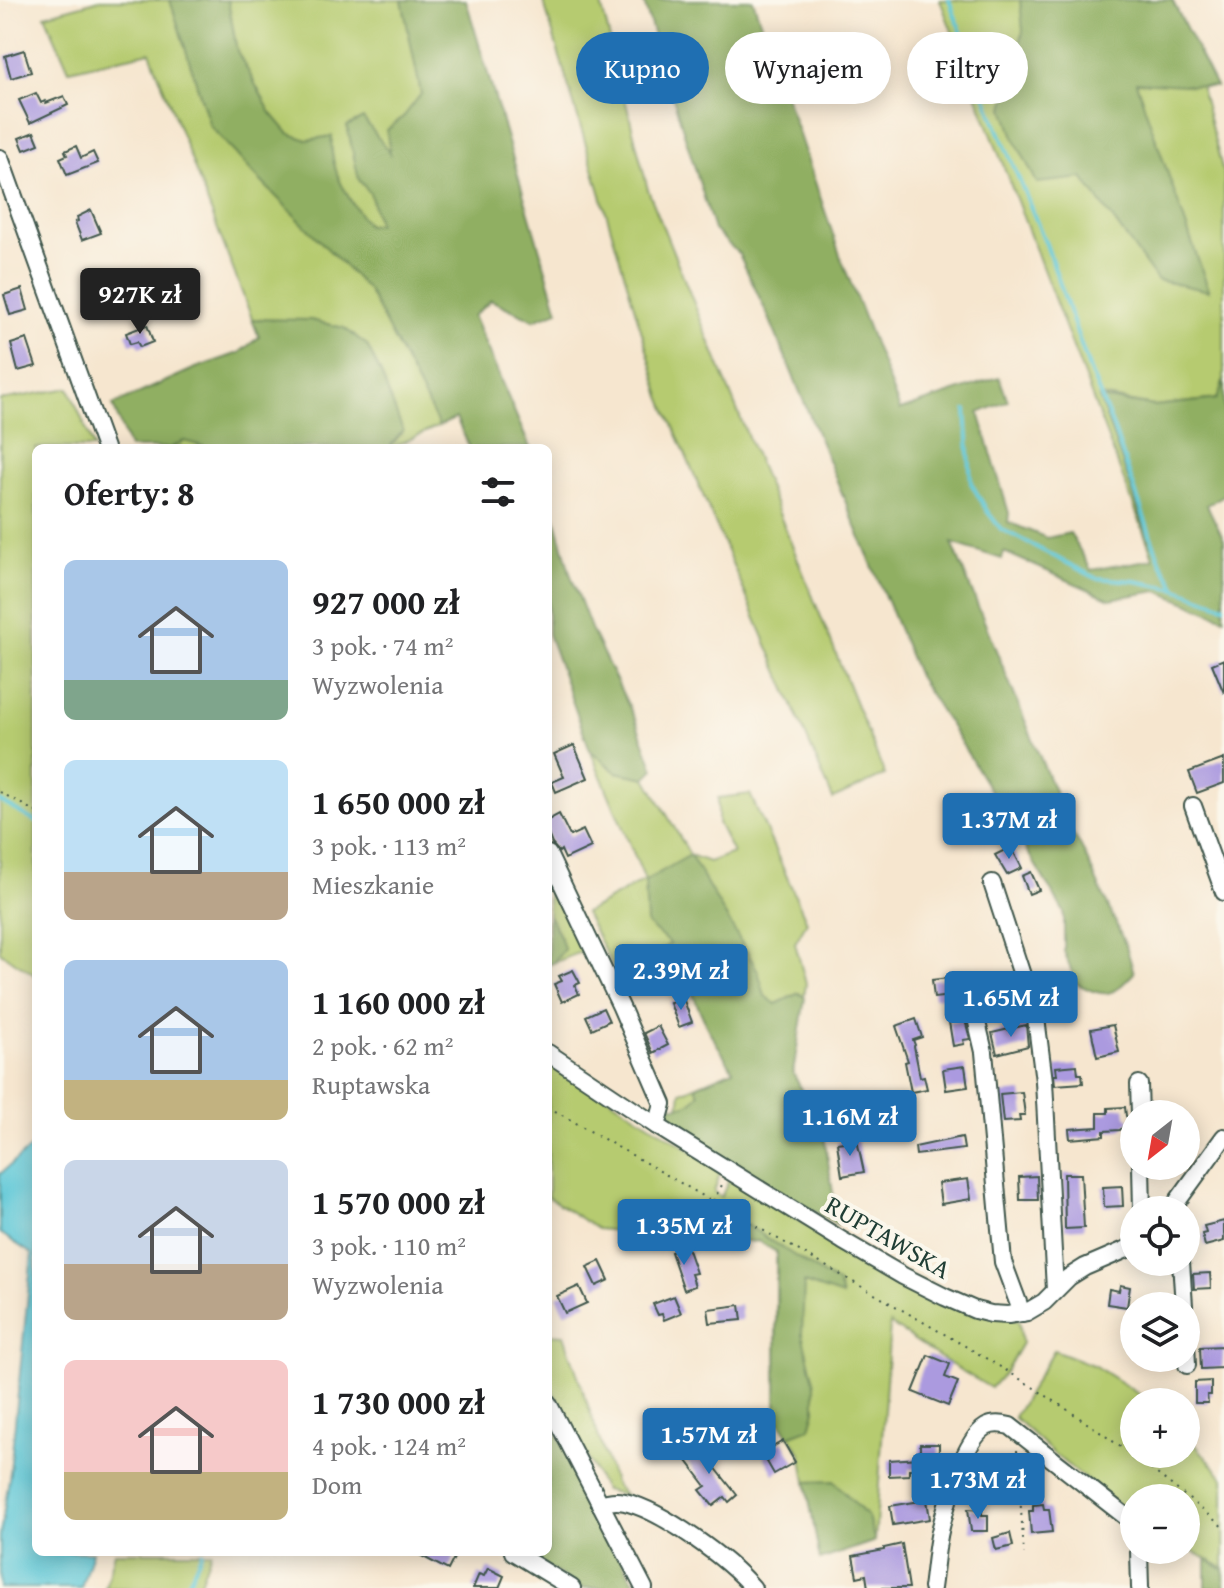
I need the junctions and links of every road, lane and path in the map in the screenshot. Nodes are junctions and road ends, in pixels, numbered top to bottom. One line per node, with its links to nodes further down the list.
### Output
1 (0, 158): 2 (street)
2 (104, 444)
3 (0, 792): 5 (path)
4 (1193, 806): 8 (street)
5 (32, 810)
6 (552, 862): 14 (street)
7 (992, 883): 22 (street)
8 (1224, 892)
9 (975, 1014): 23 (street)
10 (552, 1056): 14 (street, RUPTAWSKA)
11 (1139, 1084): 12 (street)
12 (1140, 1100)
13 (552, 1109): 18 (path)
14 (657, 1126): 16 (street, RUPTAWSKA)
15 (1224, 1137): 17 (street)
16 (728, 1170): 18 (path); 21 (street, RUPTAWSKA)
17 (1184, 1196)
18 (713, 1201): 28 (path)
19 (916, 1245): 21 (path)
20 (1120, 1252): 22 (street)
21 (889, 1268): 23 (street, RUPTAWSKA)
22 (1055, 1290): 23 (street)
23 (1022, 1313)
24 (552, 1411): 26 (street)
25 (1017, 1450): 29 (path)
26 (600, 1504): 33 (street); 34 (street)
27 (1120, 1512): 35 (street)
28 (1224, 1528)
29 (1024, 1554)
30 (520, 1556): 32 (street)
31 (1139, 1564): 36 (street)
32 (572, 1588)
33 (644, 1588)
34 (753, 1588)
35 (932, 1588)
36 (1140, 1588)

